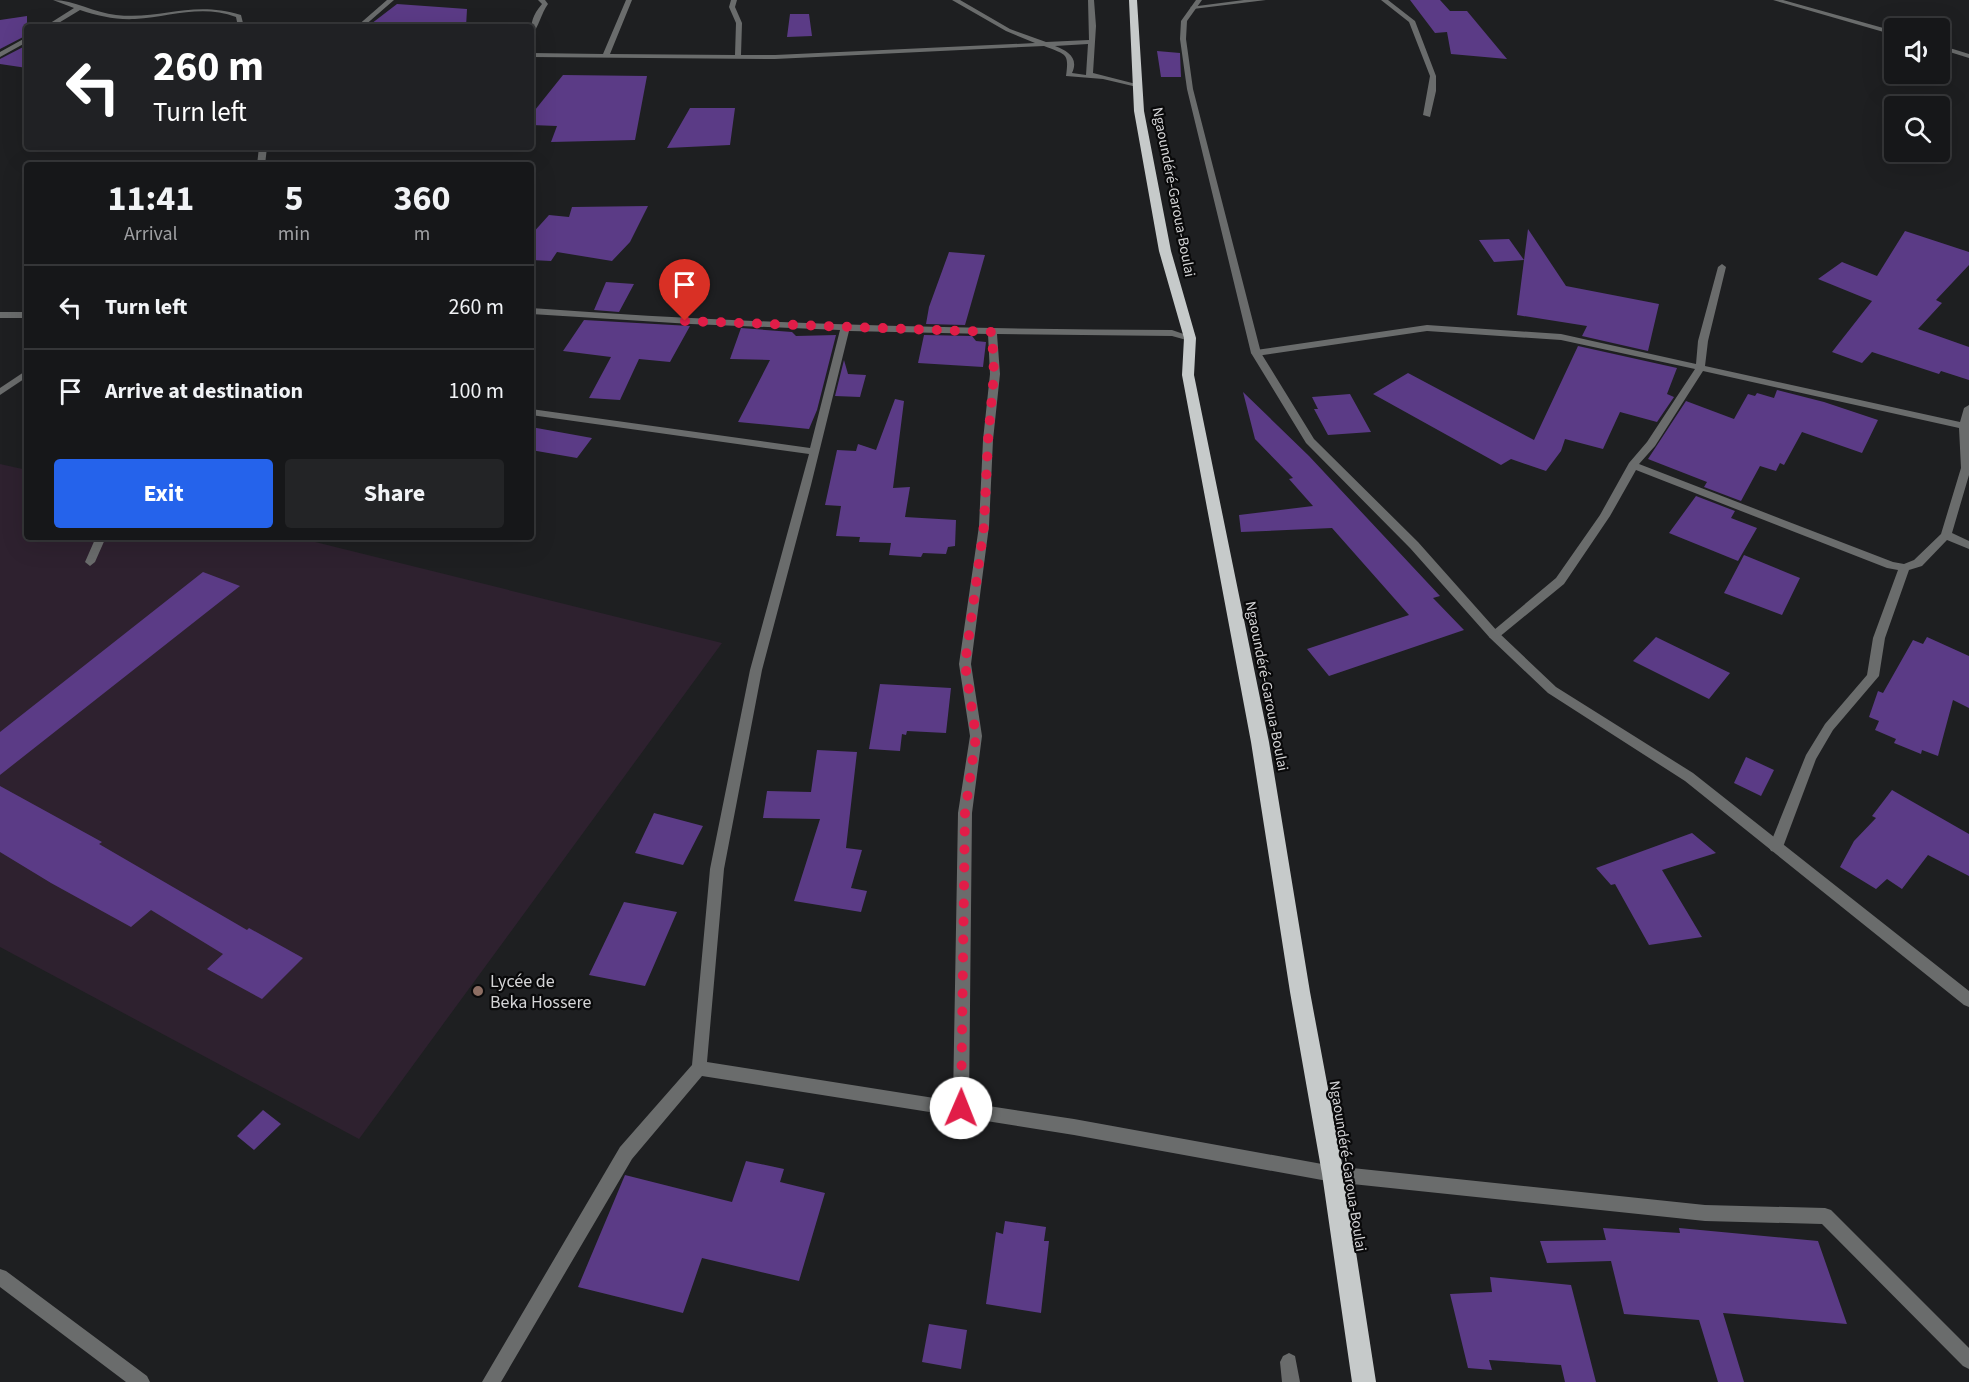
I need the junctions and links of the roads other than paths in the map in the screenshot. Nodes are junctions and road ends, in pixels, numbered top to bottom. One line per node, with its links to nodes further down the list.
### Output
1 (56, 0): 13 (street)
2 (391, 0): 16 (street)
3 (541, 0): 17 (street)
4 (629, 0): 26 (street)
5 (734, 0): 27 (street)
6 (955, 0): 21 (street)
7 (1091, 0): 20 (street)
8 (1133, 0): 29 (highway, Ngaoundéré-Garoua-Boulai)
9 (1263, 0): 12 (street)
10 (1384, 0): 30 (street)
11 (1776, 0): 18 (street)
12 (1196, 3): 38 (street)
13 (79, 8): 14 (street); 15 (street)
14 (52, 24)
15 (240, 24)
16 (363, 24)
17 (534, 24)
18 (1884, 30)
19 (24, 41): 23 (street)
20 (1091, 42): 21 (street); 28 (street)
21 (1045, 43): 27 (street); 28 (street)
22 (1950, 50): 25 (street)
23 (0, 55)
24 (534, 55): 26 (street)
25 (1969, 56)
26 (605, 57): 27 (street)
27 (738, 57)
28 (1101, 78): 29 (street)
29 (1137, 85): 37 (highway, Ngaoundéré-Garoua-Boulai)
30 (1427, 115)
31 (1722, 267): 39 (street)
32 (534, 311): 35 (street)
33 (0, 315): 34 (street)
34 (24, 315)
35 (845, 327): 36 (street); 45 (street)
36 (992, 332): 37 (street); 56 (street)
37 (1190, 338): 57 (highway, Ngaoundéré-Garoua-Boulai)
38 (1256, 353): 39 (street); 52 (street)
39 (1700, 368): 44 (street); 46 (street)
40 (24, 375): 41 (street)
41 (0, 392)
42 (1969, 408): 44 (street)
43 (534, 412): 45 (street)
44 (1967, 426): 47 (street)
45 (813, 452): 55 (street)
46 (1633, 465): 51 (street); 52 (street)
47 (1946, 535): 49 (street); 51 (street)
48 (100, 540): 50 (street)
49 (1969, 545)
50 (90, 562)
51 (1905, 568): 53 (street)
52 (1494, 635): 53 (street)
53 (1776, 847): 54 (street)
54 (1969, 1000)
55 (699, 1068): 56 (street); 62 (street)
56 (961, 1108): 57 (street)
57 (1333, 1174): 59 (street); 64 (highway, Ngaoundéré-Garoua-Boulai)
58 (0, 1277): 61 (street)
59 (1969, 1360)
60 (1289, 1362): 63 (street)
61 (141, 1382)
62 (491, 1382)
63 (1291, 1382)
64 (1364, 1382)

